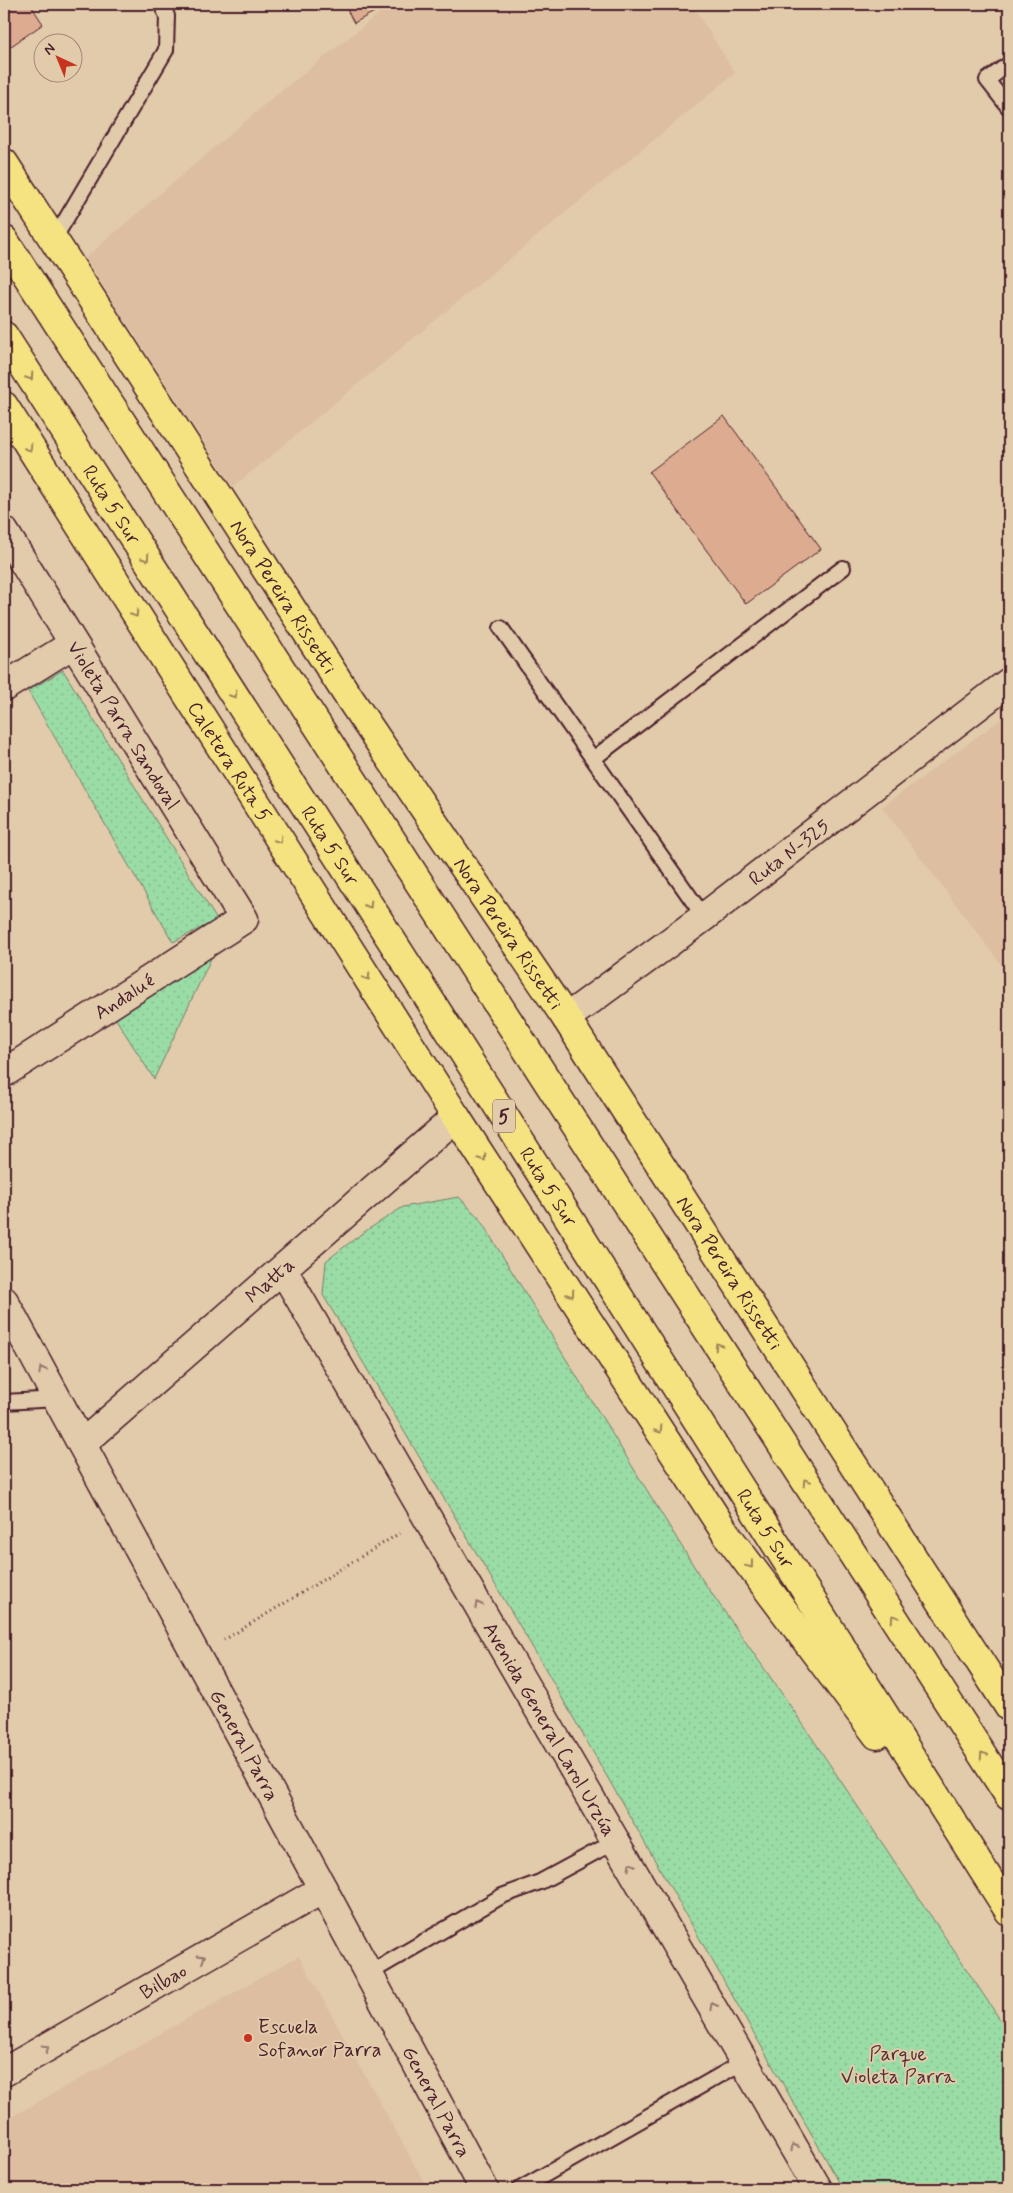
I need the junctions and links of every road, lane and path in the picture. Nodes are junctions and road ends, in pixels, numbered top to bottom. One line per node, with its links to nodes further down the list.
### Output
1 (160, 4): 6 (lane)
2 (1009, 64): 3 (lane)
3 (1009, 108)
4 (4, 163): 6 (main road, Nora Pereira Rissetti)
5 (4, 240): 29 (main road, one-way to 5)
6 (53, 241): 18 (main road, Nora Pereira Rissetti)
7 (4, 336): 32 (main road, Ruta 5 Sur / 5, one-way to 32)
8 (4, 406): 20 (main road, Caletera Ruta 5, one-way to 20)
9 (4, 531): 12 (street, Violeta Parra Sandoval)
10 (843, 568): 15 (lane)
11 (500, 628): 15 (lane)
12 (72, 644): 14 (street); 17 (street, Violeta Parra Sandoval)
13 (1009, 682): 16 (street, Ruta N-325)
14 (4, 686)
15 (593, 759): 16 (lane)
16 (704, 917): 18 (street, Ruta N-325)
17 (244, 919): 19 (street, Andalué)
18 (566, 1018): 28 (main road, Nora Pereira Rissetti)
19 (4, 1073)
20 (456, 1117): 21 (street, Matta); 32 (main road, Caletera Ruta 5, one-way to 32)
21 (283, 1270): 25 (street, Matta); 26 (street, Avenida General Carol Urzúa)
22 (4, 1301): 23 (street, General Parra, one-way to 22)
23 (58, 1399): 24 (lane); 25 (street, General Parra)
24 (4, 1402)
25 (82, 1444): 27 (street, General Parra)
26 (427, 1517): 27 (path); 30 (street, Avenida General Carol Urzúa, one-way to 26)
27 (197, 1656): 31 (street, General Parra)
28 (1009, 1707)
29 (1009, 1796)
30 (616, 1841): 33 (lane); 34 (street, Avenida General Carol Urzúa, one-way to 30)
31 (323, 1889): 33 (street, General Parra); 35 (street, Bilbao, one-way to 31)
32 (1005, 1905)
33 (368, 1974): 36 (street, General Parra)
34 (745, 2061): 37 (lane); 38 (street, Avenida General Carol Urzúa, one-way to 34)
35 (4, 2072)
36 (484, 2189)
37 (520, 2189)
38 (818, 2189)

